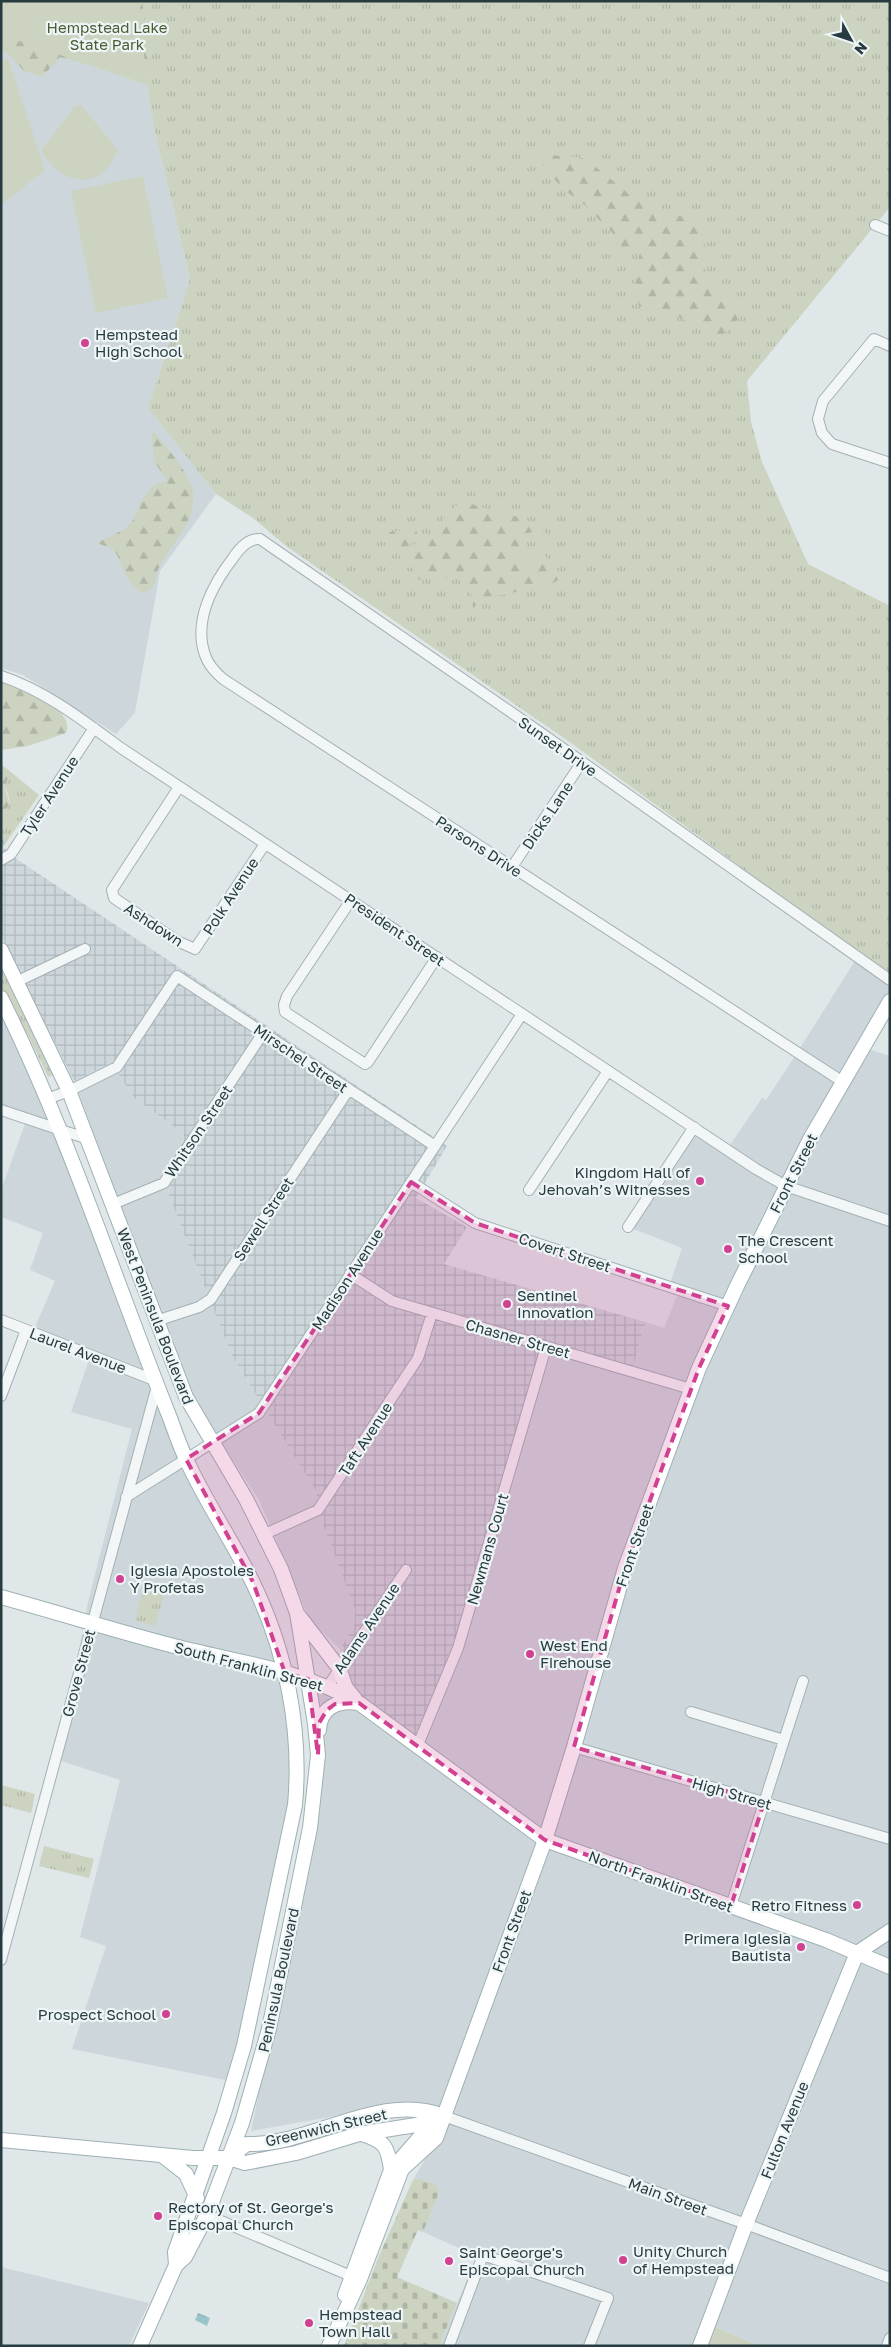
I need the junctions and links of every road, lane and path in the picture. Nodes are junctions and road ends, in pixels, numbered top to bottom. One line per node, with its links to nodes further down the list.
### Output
1 (875, 224): 2 (street)
2 (890, 231)
3 (890, 346): 4 (street)
4 (890, 462)
5 (228, 564): 8 (street, Sunset Drive); 12 (street, Parsons Drive)
6 (1, 676): 7 (street, President Street)
7 (94, 728): 9 (street, President Street); 11 (street, Tyler Avenue)
8 (582, 762): 12 (street, Dicks Lane); 18 (street, Sunset Drive)
9 (179, 786): 10 (street, President Street); 15 (street, Ashdown)
10 (265, 844): 13 (street, President Street); 15 (street, Polk Avenue)
11 (1, 860)
12 (512, 867): 25 (street, Parsons Drive)
13 (351, 900): 17 (street, President Street); 17 (street)
14 (84, 949): 19 (street)
15 (195, 949)
16 (1, 950): 19 (main road, West Peninsula Boulevard)
17 (437, 957): 22 (street, President Street)
18 (890, 980)
19 (16, 982): 27 (main road, West Peninsula Boulevard)
20 (1, 998): 28 (main road, West Peninsula Boulevard)
21 (890, 1001): 25 (main road, Front Street)
22 (522, 1014): 24 (street, President Street); 33 (street, Madison Avenue)
23 (263, 1033): 26 (street, Mirschel Street); 27 (street, Mirschel Street); 37 (street, Whitson Street)
24 (608, 1071): 30 (street, President Street); 36 (street)
25 (843, 1082): 35 (main road, Front Street)
26 (349, 1090): 33 (street, Mirschel Street); 44 (street, Sewell Street)
27 (69, 1091): 28 (street); 32 (main road, West Peninsula Boulevard)
28 (47, 1099): 31 (main road, West Peninsula Boulevard)
29 (1, 1110): 31 (street)
30 (694, 1127): 35 (street, President Street); 39 (street)
31 (59, 1129): 32 (street); 47 (main road, West Peninsula Boulevard)
32 (88, 1139): 37 (main road, West Peninsula Boulevard)
33 (434, 1146): 34 (street, Madison Avenue)
34 (411, 1182): 40 (street, Madison Avenue); 41 (street, Covert Street)
35 (786, 1186): 38 (street, President Street); 41 (main road, Front Street)
36 (529, 1190)
37 (113, 1204): 44 (main road, West Peninsula Boulevard)
38 (890, 1221)
39 (628, 1227)
40 (350, 1274): 42 (street, Chasner Street); 50 (street, Madison Avenue)
41 (728, 1306): 48 (main road, Front Street)
42 (432, 1314): 46 (street, Chasner Street); 53 (street, Taft Avenue)
43 (1, 1320): 45 (street, Laurel Avenue)
44 (156, 1320): 50 (main road, West Peninsula Boulevard)
45 (26, 1330): 47 (street, Laurel Avenue); 49 (street)
46 (546, 1347): 48 (street, Chasner Street); 66 (street, Newmans Court)
47 (156, 1383): 51 (main road, West Peninsula Boulevard); 52 (street, Grove Street)
48 (692, 1389): 67 (main road, Front Street)
49 (1, 1396)
50 (212, 1443): 51 (street, Madison Avenue); 53 (main road, West Peninsula Boulevard)
51 (186, 1459): 52 (street, Madison Avenue); 59 (main road, West Peninsula Boulevard)
52 (126, 1497): 57 (street, Grove Street)
53 (265, 1534): 56 (main road, West Peninsula Boulevard)
54 (406, 1570): 58 (street, Adams Avenue)
55 (1, 1597): 57 (main road, South Franklin Street)
56 (297, 1613): 58 (main road); 60 (main road, West Peninsula Boulevard)
57 (92, 1623): 59 (main road, South Franklin Street); 75 (street, Grove Street)
58 (339, 1668): 62 (street, Adams Avenue); 63 (main road)
59 (285, 1672): 60 (main road, South Franklin Street); 81 (main road, Peninsula Boulevard)
60 (308, 1679): 62 (main road, South Franklin Street); 68 (main road, Peninsula Boulevard)
61 (803, 1682): 65 (street)
62 (328, 1686): 63 (main road, South Franklin Street)
63 (358, 1703): 66 (main road, South Franklin Street); 68 (main road)
64 (692, 1712): 65 (street)
65 (784, 1740): 69 (street)
66 (418, 1747): 71 (main road, South Franklin Street)
67 (574, 1747): 69 (street, High Street); 71 (main road, Front Street)
68 (318, 1755): 82 (main road, Peninsula Boulevard)
69 (764, 1802): 70 (street, High Street); 72 (street)
70 (890, 1838)
71 (545, 1840): 72 (main road, North Franklin Street); 77 (main road, Front Street)
72 (731, 1906): 74 (main road, North Franklin Street)
73 (890, 1931): 74 (main road)
74 (857, 1953): 76 (main road, North Franklin Street); 86 (main road, Fulton Avenue)
75 (1, 1960)
76 (890, 1967)
77 (444, 2116): 78 (main road, Greenwich Street); 82 (main road, Greenwich Street); 83 (main road, Front Street); 86 (street, Main Street); 88 (main road, Front Street)
78 (359, 2134): 82 (main road, Greenwich Street); 83 (main road)
79 (1, 2140): 80 (main road, Greenwich Street)
80 (163, 2156): 81 (main road, Greenwich Street); 84 (main road)
81 (208, 2158): 82 (main road, Greenwich Street); 84 (main road, Peninsula Boulevard)
82 (229, 2158): 85 (main road, Peninsula Boulevard)
83 (391, 2170): 88 (main road, Front Street)
84 (196, 2194): 85 (main road); 87 (main road, Peninsula Boulevard)
85 (207, 2215): 87 (main road, Peninsula Boulevard); 88 (street)
86 (746, 2224): 89 (street, Main Street); 95 (main road, Fulton Avenue)
87 (176, 2265): 91 (main road, Peninsula Boulevard)
88 (355, 2278): 92 (main road, Front Street)
89 (890, 2278)
90 (890, 2338): 96 (street)
91 (140, 2346)
92 (329, 2346)
93 (450, 2346): 94 (street)
94 (589, 2346)
95 (700, 2346)
96 (886, 2346)

